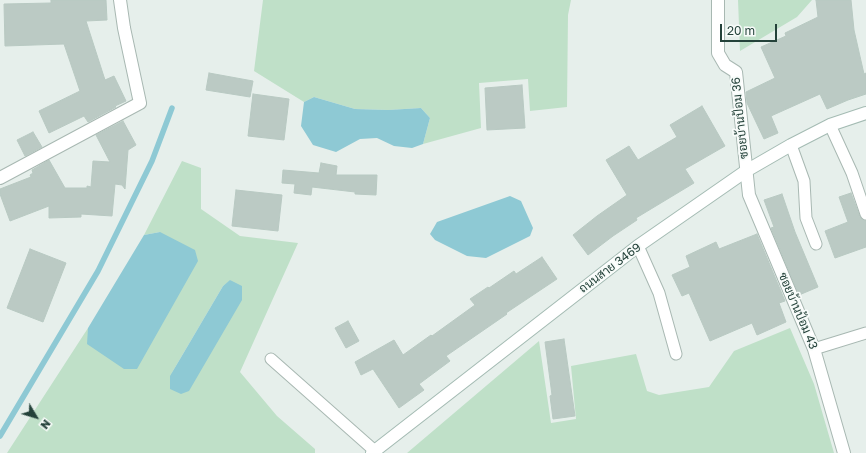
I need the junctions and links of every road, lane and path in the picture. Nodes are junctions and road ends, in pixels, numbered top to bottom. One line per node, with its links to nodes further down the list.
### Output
1 (120, 0): 7 (street)
2 (718, 0): 6 (street, ซอยบ้านป้อม 36)
3 (866, 113): 4 (street, ถนนสาย 3469)
4 (830, 125): 5 (street, ถนนสาย 3469); 8 (lane)
5 (791, 145): 6 (street, ถนนสาย 3469); 9 (lane)
6 (746, 171): 10 (street, ถนนสาย 3469); 12 (street, ซอยบ้านป้อม 43)
7 (0, 178)
8 (866, 214)
9 (816, 244)
10 (638, 246): 13 (lane); 15 (street, ถนนสาย 3469)
11 (866, 333): 12 (lane)
12 (814, 349): 16 (street, ซอยบ้านป้อม 43)
13 (676, 354)
14 (271, 359): 15 (lane)
15 (374, 452)
16 (844, 453)

